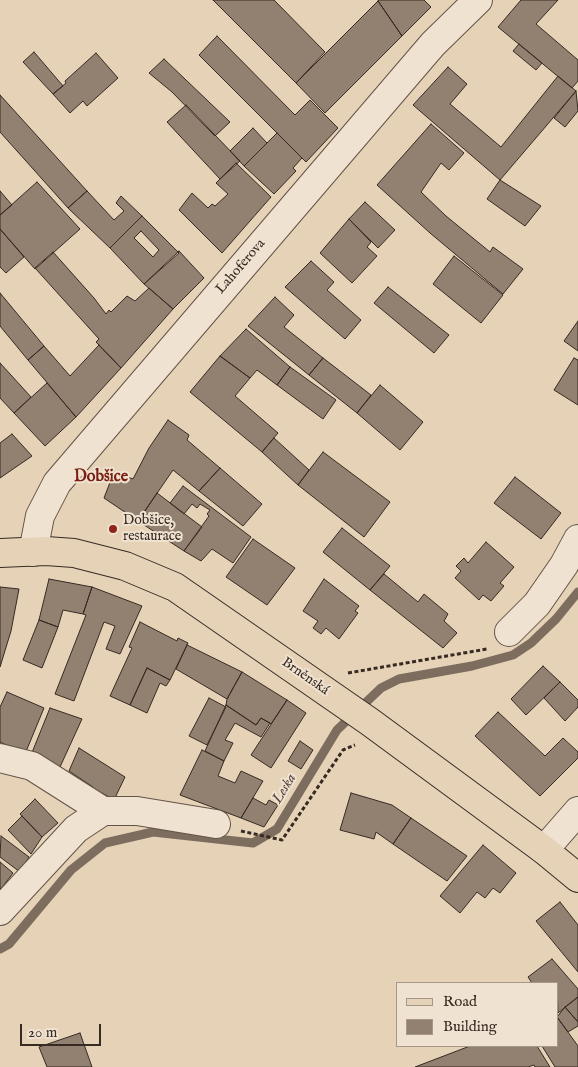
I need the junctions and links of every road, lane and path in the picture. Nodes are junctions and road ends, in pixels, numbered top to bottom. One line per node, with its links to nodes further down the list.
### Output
1 (478, 0): 3 (street, Lahoferova)
2 (578, 539): 5 (street)
3 (33, 552): 4 (main road, Brněnská); 6 (main road, Brněnská)
4 (0, 553)
5 (509, 632): 6 (path)
6 (334, 697): 7 (main road, Brněnská)
7 (373, 725): 12 (path); 13 (main road, Brněnská)
8 (0, 758): 9 (street)
9 (103, 811): 11 (street); 15 (street)
10 (578, 811): 13 (street)
11 (216, 824)
12 (243, 832)
13 (544, 850): 14 (main road, Brněnská)
14 (578, 878)
15 (0, 912)

